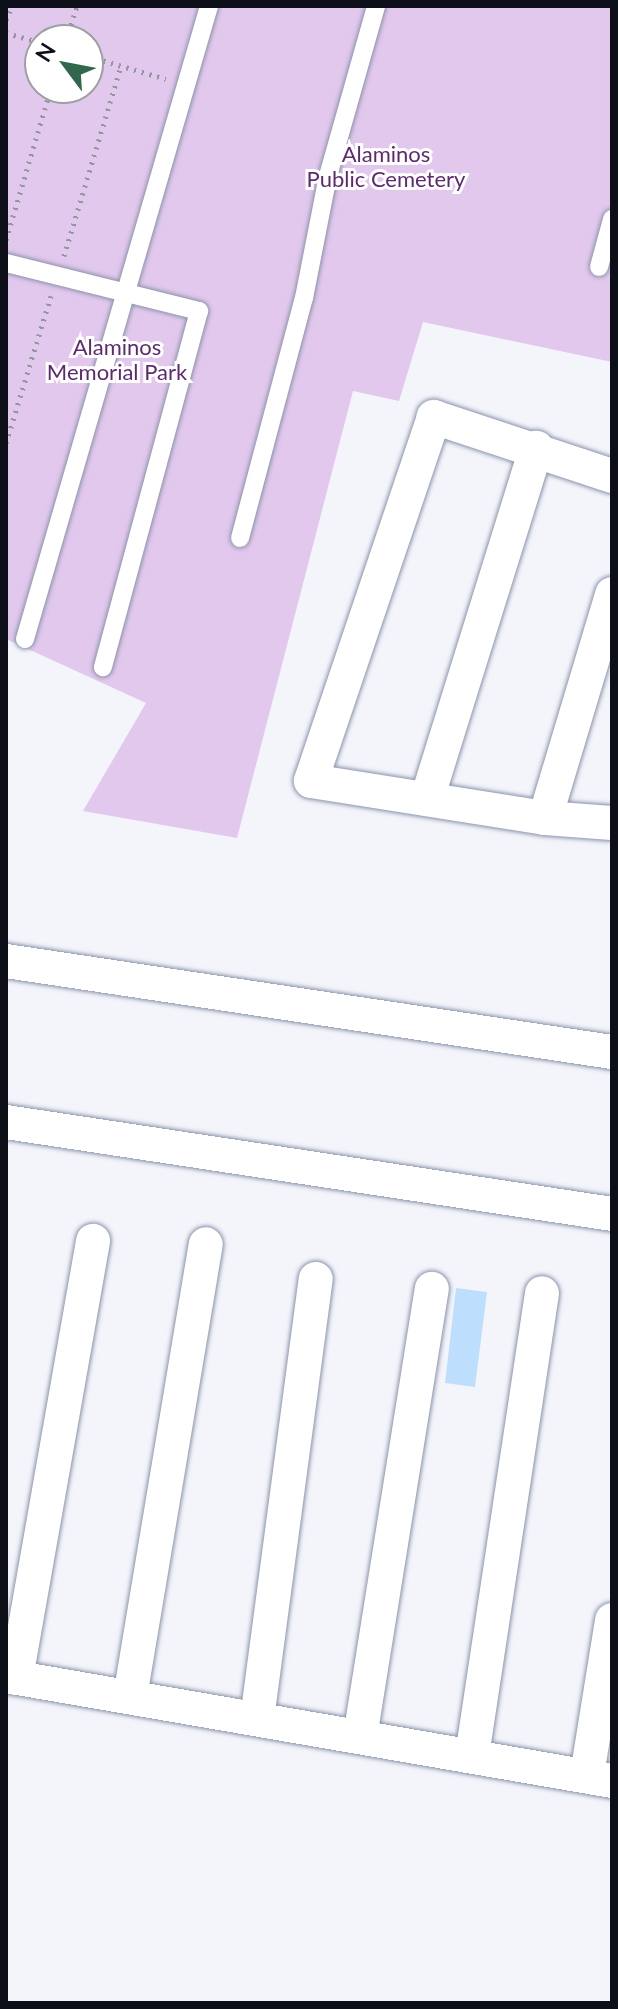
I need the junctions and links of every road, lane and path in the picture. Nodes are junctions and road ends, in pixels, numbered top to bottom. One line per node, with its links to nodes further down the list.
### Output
1 (12, 6): 4 (path)
2 (209, 6): 6 (lane)
3 (376, 6): 15 (lane)
4 (6, 20)
5 (104, 61): 6 (path)
6 (186, 84): 12 (lane)
7 (46, 104): 9 (path)
8 (612, 219): 11 (lane)
9 (6, 240)
10 (6, 263): 12 (lane)
11 (599, 267)
12 (127, 293): 17 (lane); 18 (lane)
13 (536, 448): 14 (street); 19 (street); 19 (street)
14 (612, 476)
15 (240, 538)
16 (612, 594): 20 (street)
17 (25, 639)
18 (103, 667)
19 (427, 799): 20 (street)
20 (545, 818): 21 (street)
21 (612, 823)
22 (6, 961): 23 (street)
23 (612, 1052)
24 (6, 1122): 25 (street)
25 (612, 1214)
26 (93, 1241): 32 (street)
27 (206, 1244): 33 (street)
28 (316, 1279): 34 (street)
29 (432, 1289): 35 (street)
30 (542, 1293): 36 (street)
31 (612, 1620): 37 (street)
32 (11, 1677): 33 (street)
33 (130, 1697): 34 (street)
34 (257, 1719): 35 (street)
35 (360, 1737): 36 (street)
36 (472, 1756): 37 (street)
37 (599, 1778)

